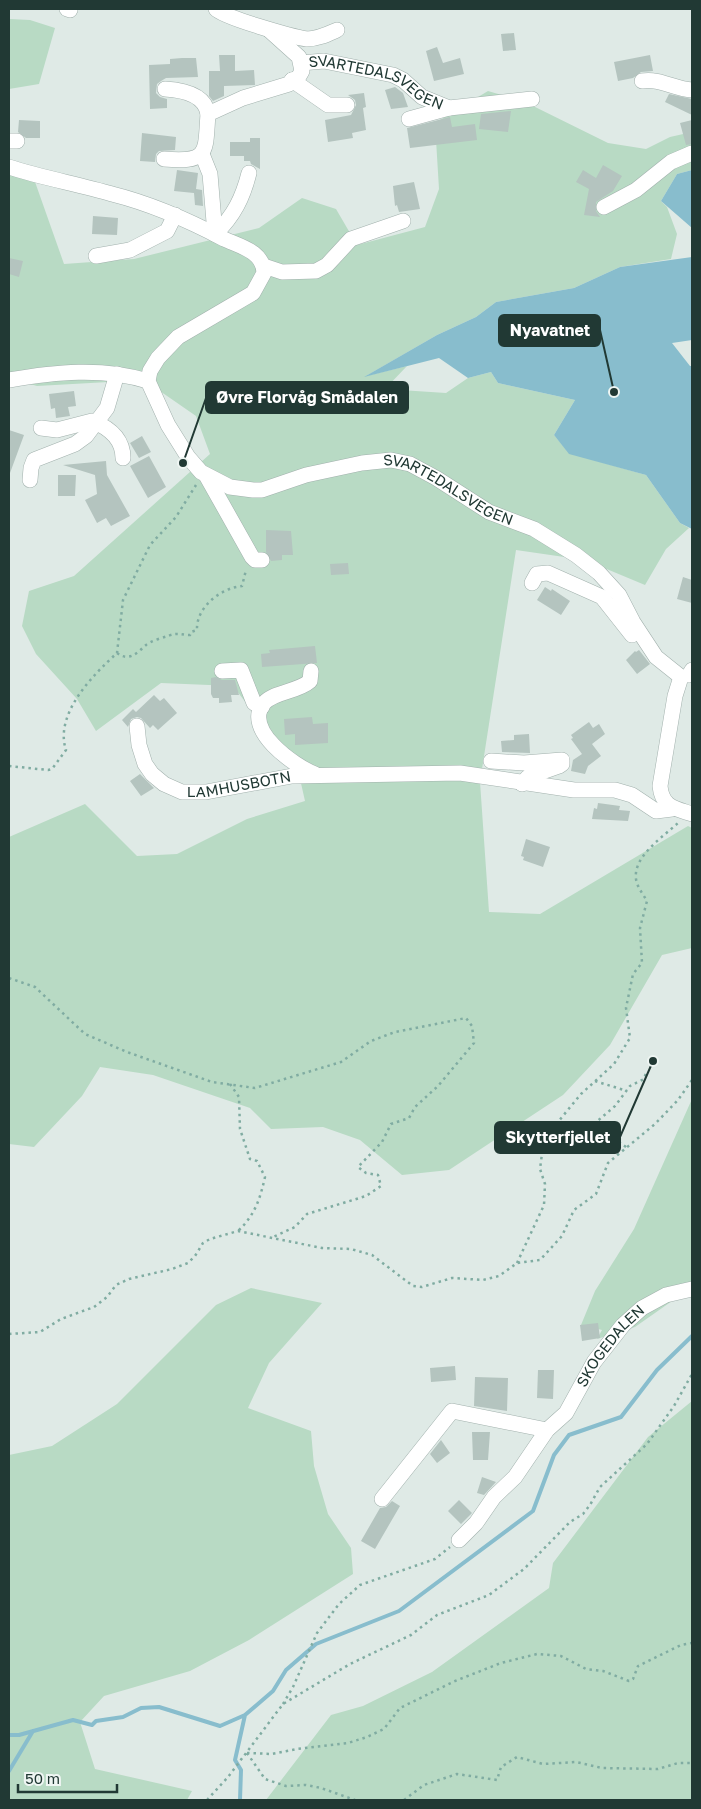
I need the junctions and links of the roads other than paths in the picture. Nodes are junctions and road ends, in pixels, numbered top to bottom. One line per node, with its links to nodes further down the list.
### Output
1 (213, 9): 2 (street, SVARTEDALSVEGEN)
2 (269, 30): 3 (street, SVARTEDALSVEGEN); 4 (street, SVARTEDALSVEGEN)
3 (337, 30)
4 (301, 63): 5 (street, SVARTEDALSVEGEN); 11 (street, SVARTEDALSVEGEN)
5 (292, 80): 10 (street, SVARTEDALSVEGEN); 12 (street, SVARTEDALSVEGEN)
6 (642, 81): 8 (street)
7 (165, 89): 12 (street)
8 (692, 90)
9 (532, 99): 11 (street, SVARTEDALSVEGEN)
10 (347, 105)
11 (449, 108): 13 (street, SVARTEDALSVEGEN)
12 (208, 114): 15 (street)
13 (408, 119)
14 (692, 153): 19 (street)
15 (202, 154): 16 (street); 22 (street)
16 (164, 159)
17 (9, 168): 20 (street)
18 (249, 173): 22 (street)
19 (604, 207)
20 (175, 215): 22 (street); 23 (street)
21 (403, 220): 24 (street)
22 (215, 234): 24 (street)
23 (96, 256)
24 (264, 266): 27 (street)
25 (117, 374): 26 (street); 27 (street); 28 (street)
26 (9, 380)
27 (148, 381): 31 (street, SVARTEDALSVEGEN)
28 (96, 423): 29 (street); 30 (street); 32 (street)
29 (42, 428)
30 (123, 458)
31 (204, 474): 33 (street, SVARTEDALSVEGEN); 35 (street, SVARTEDALSVEGEN)
32 (30, 480)
33 (262, 560)
34 (532, 583): 35 (street, SVARTEDALSVEGEN)
35 (644, 640): 38 (street, SVARTEDALSVEGEN)
36 (222, 670): 39 (street)
37 (311, 671): 39 (street)
38 (689, 674): 44 (street)
39 (262, 707): 42 (street, LAMHUSBOTN)
40 (137, 726): 42 (street, LAMHUSBOTN)
41 (491, 761): 43 (street)
42 (321, 776): 43 (street, LAMHUSBOTN)
43 (522, 784): 44 (street, LAMHUSBOTN)
44 (672, 809): 45 (street, LAMHUSBOTN)
45 (690, 814)
46 (692, 1289): 47 (street, SKOGEDALEN)
47 (547, 1430): 48 (street); 49 (street, SKOGEDALEN)
48 (382, 1499)
49 (459, 1540)

